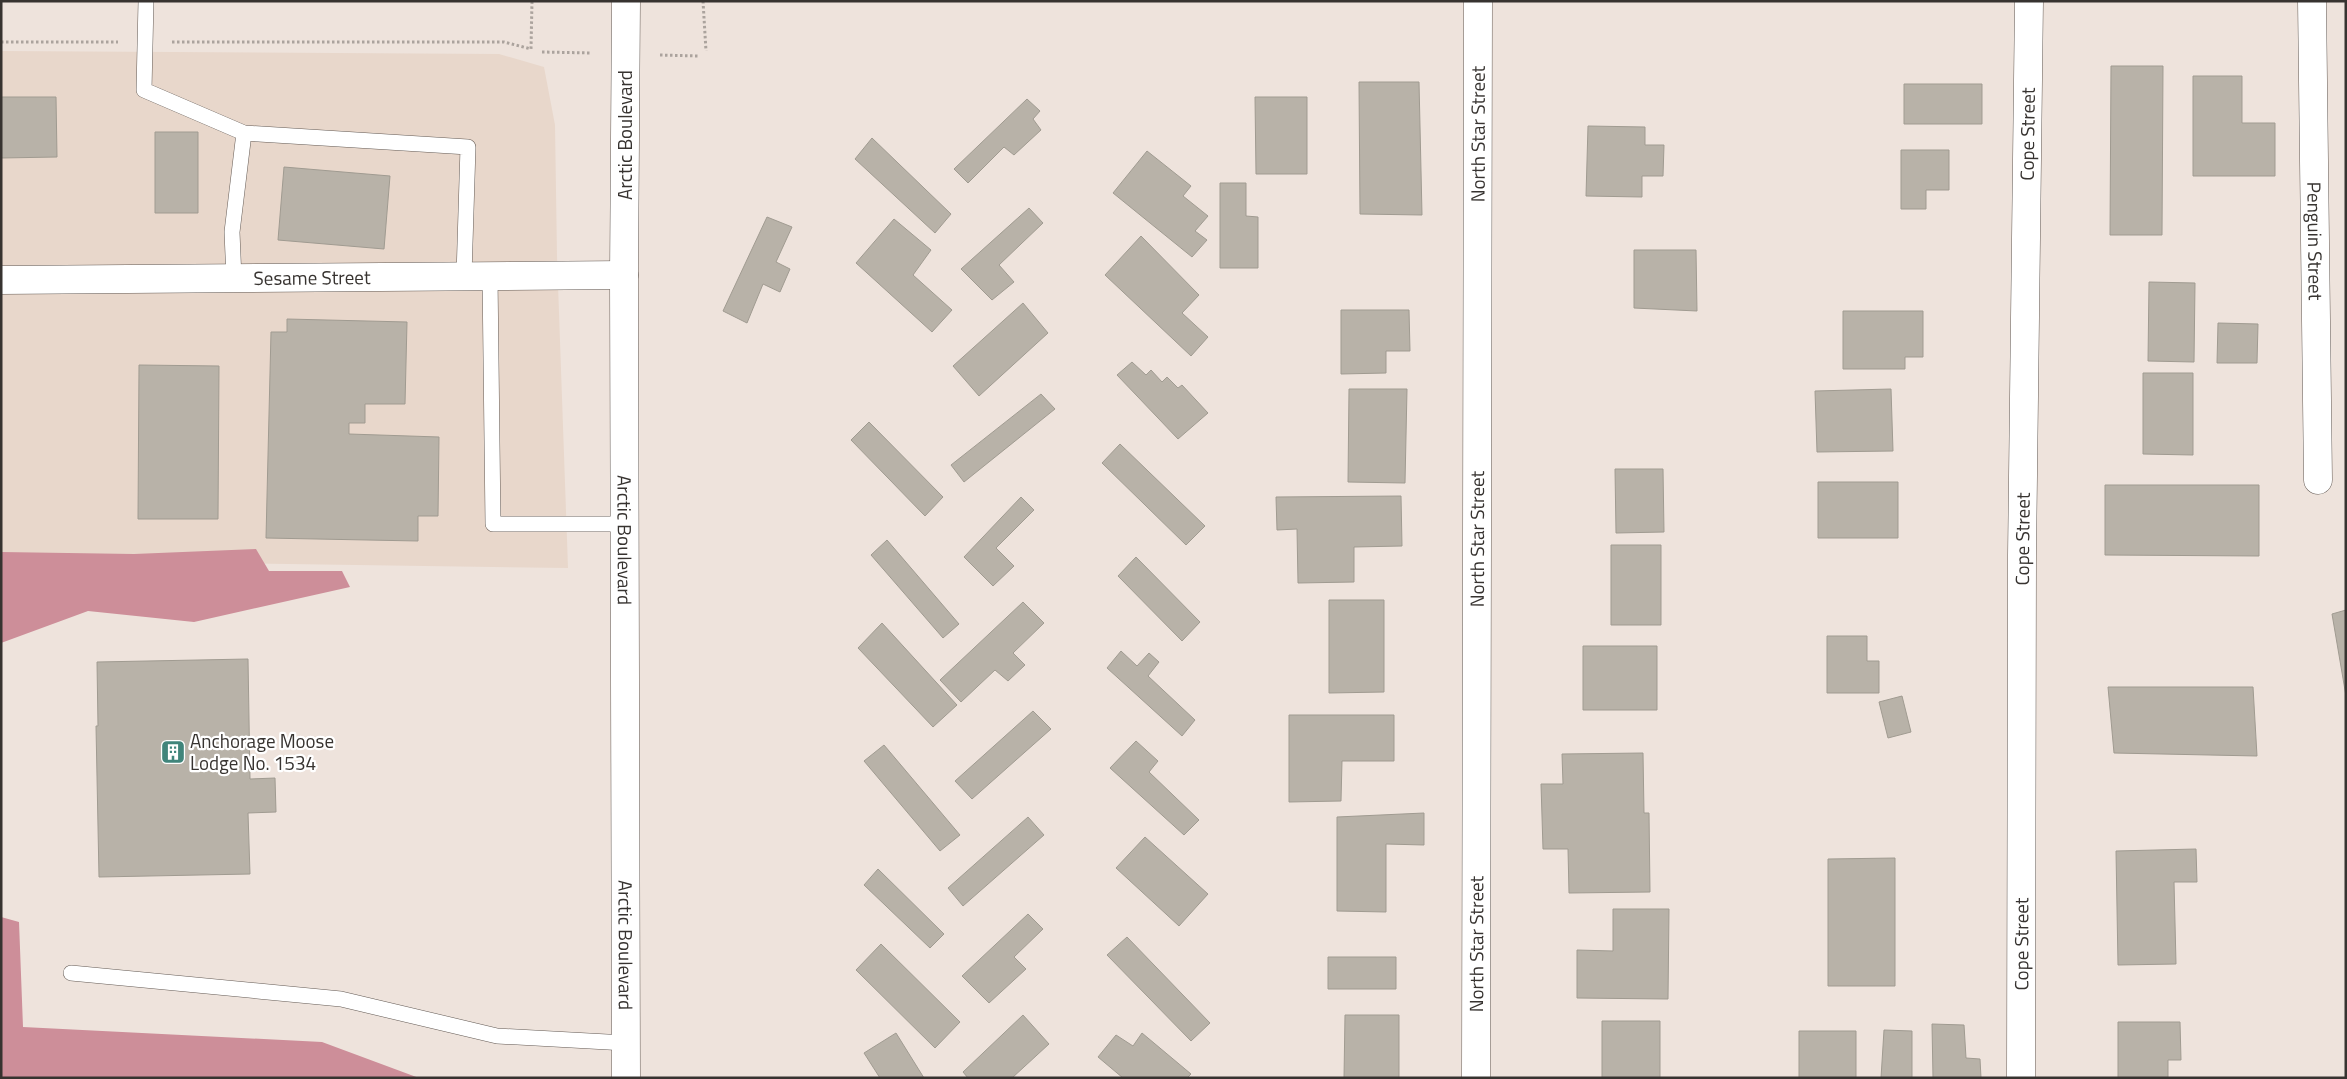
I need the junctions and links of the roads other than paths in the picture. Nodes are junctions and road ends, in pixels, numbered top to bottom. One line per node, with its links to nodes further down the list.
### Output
1 (146, 1): 6 (lane)
2 (626, 1): 7 (street, Arctic Boulevard)
3 (1478, 1): 16 (street, North Star Street)
4 (2029, 1): 17 (street, Cope Street)
5 (2312, 1): 11 (street, Penguin Street)
6 (244, 133): 8 (lane); 9 (lane)
7 (624, 275): 8 (street, Sesame Street); 12 (street, Arctic Boulevard)
8 (477, 276): 9 (street, Sesame Street); 12 (lane)
9 (234, 279): 10 (street, Sesame Street)
10 (1, 280)
11 (2318, 480)
12 (626, 524): 14 (street, Arctic Boulevard)
13 (71, 973): 14 (lane)
14 (626, 1043): 15 (street, Arctic Boulevard)
15 (626, 1078)
16 (1476, 1078)
17 (2021, 1078)

